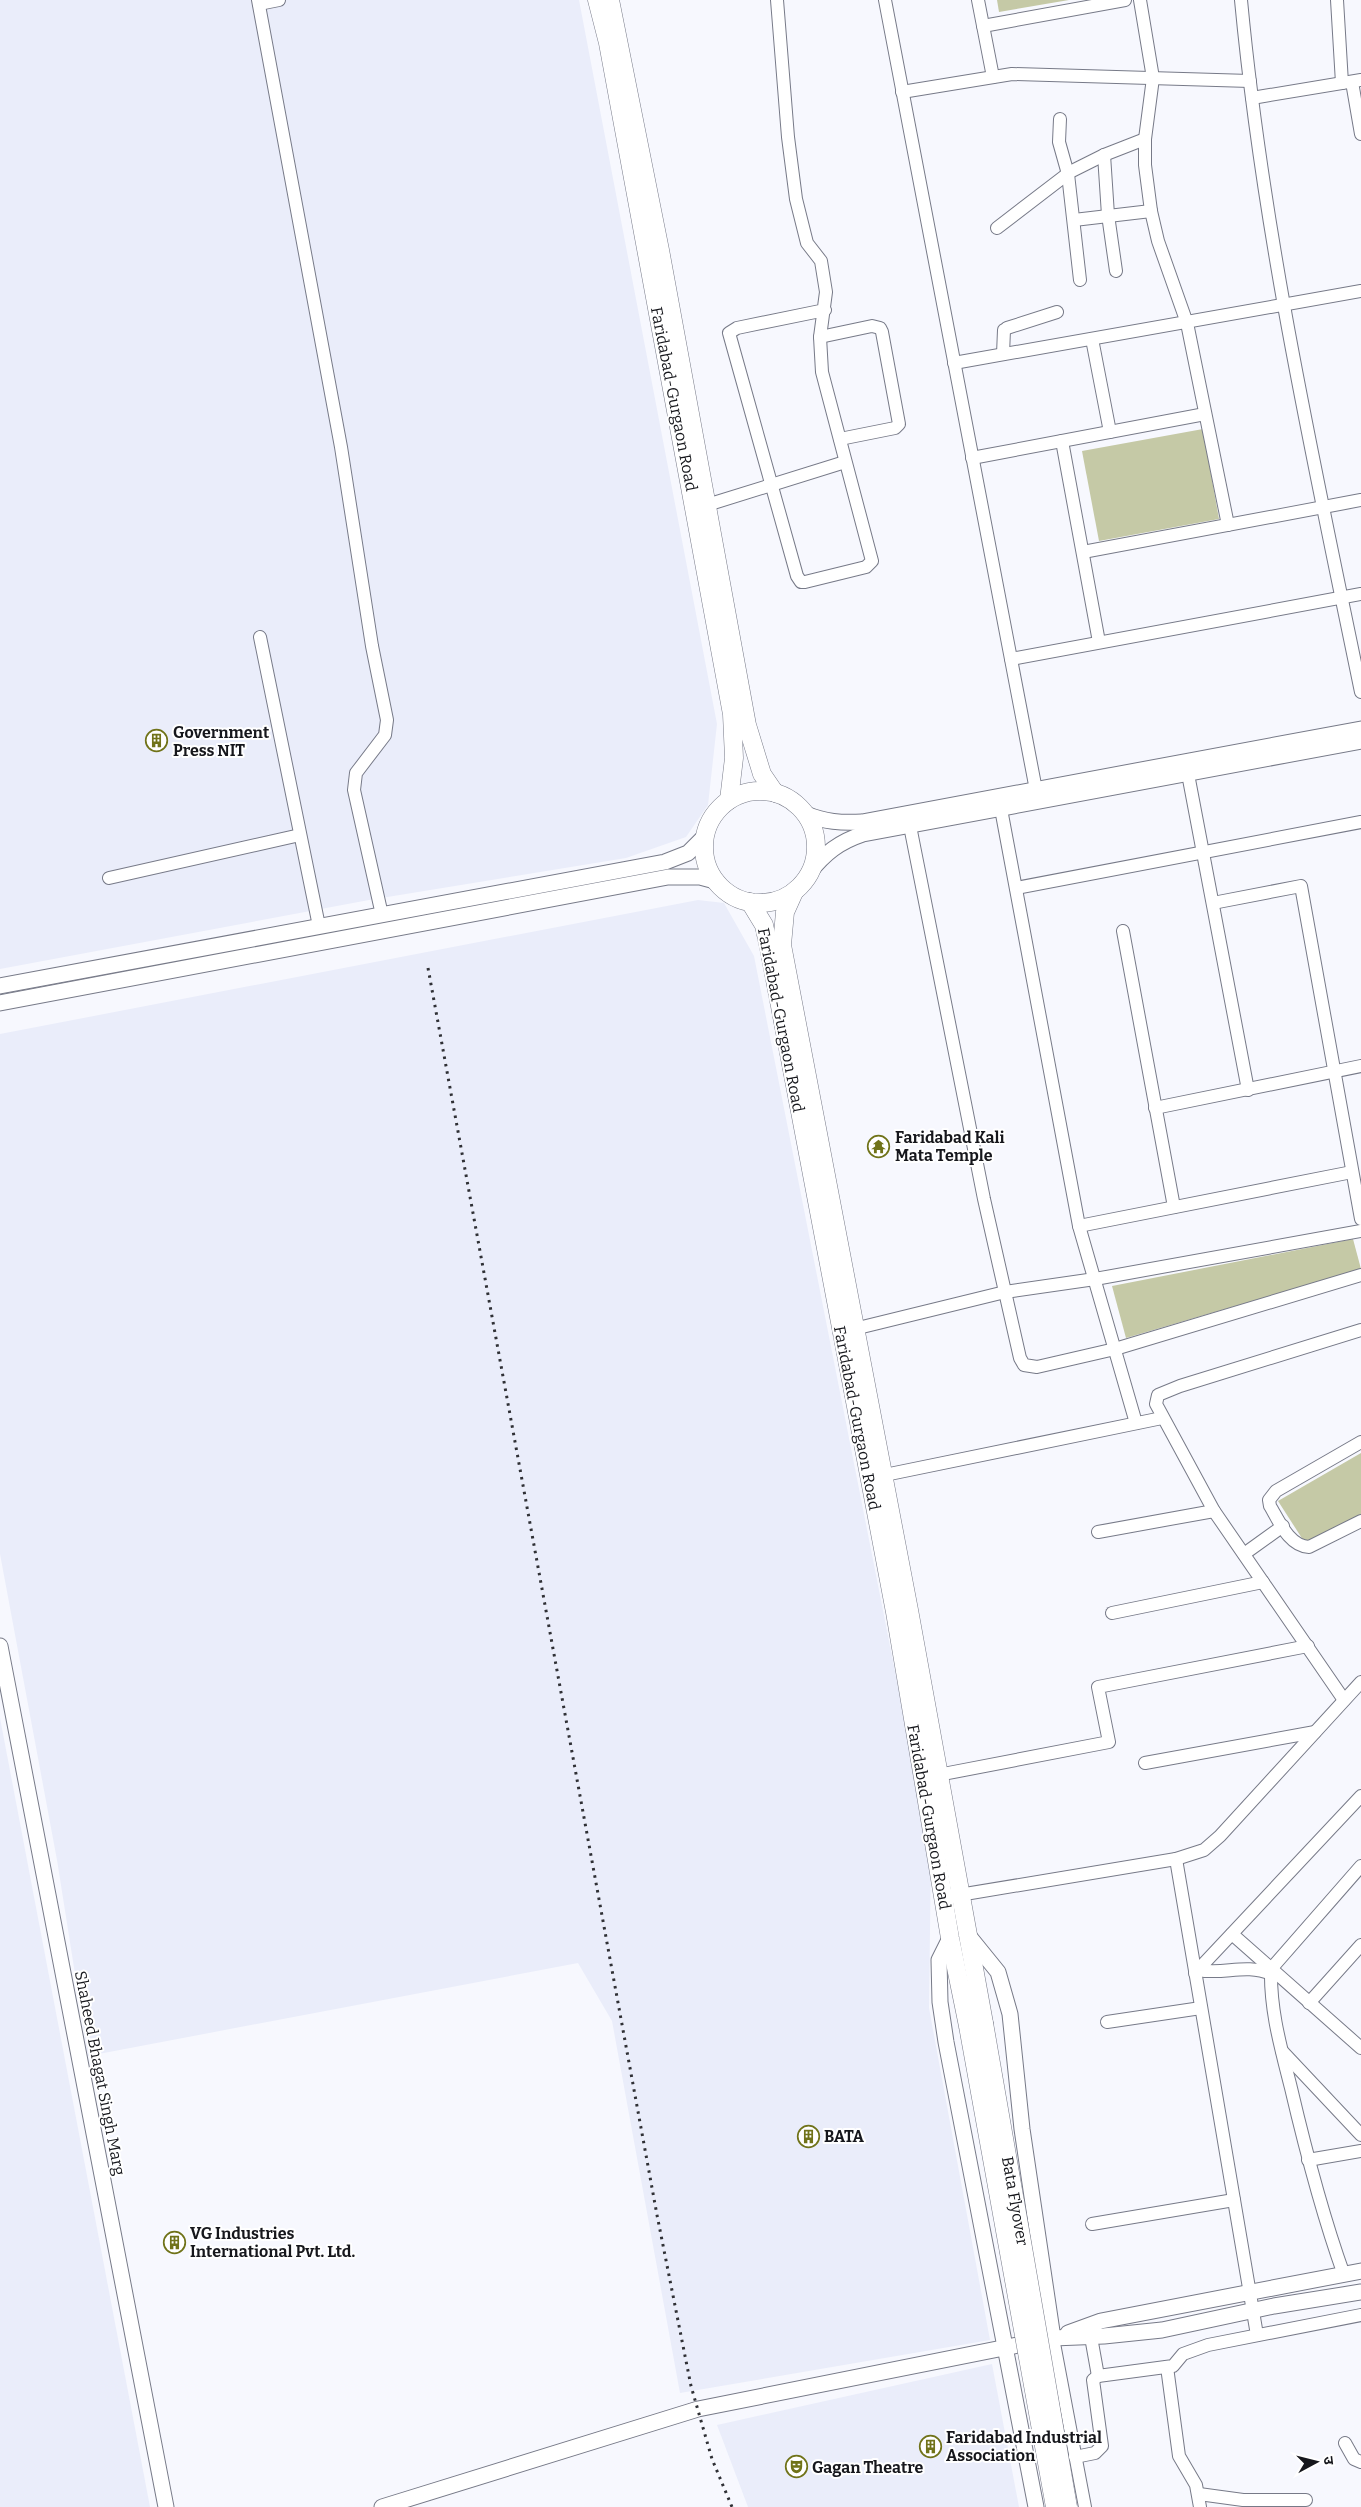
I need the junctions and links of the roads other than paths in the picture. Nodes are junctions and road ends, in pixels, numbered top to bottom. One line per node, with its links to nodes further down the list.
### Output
1 (279, 0): 12 (street)
2 (597, 0): 64 (main road, Faridabad-Gurgaon Road)
3 (610, 0): 14 (main road, Faridabad-Gurgaon Road)
4 (618, 0): 14 (street)
5 (778, 0): 34 (street)
6 (885, 0): 19 (street)
7 (978, 0): 13 (street)
8 (1125, 0): 13 (street)
9 (1140, 0): 16 (street)
10 (1241, 0): 17 (street)
11 (1337, 0): 18 (street)
12 (258, 2): 79 (street)
13 (983, 26): 15 (street)
14 (618, 31): 49 (main road, Faridabad-Gurgaon Road)
15 (993, 77): 16 (street); 19 (street)
16 (1153, 78): 17 (street); 23 (street)
17 (1250, 81): 20 (street)
18 (1352, 82): 20 (street); 22 (street)
19 (902, 92): 40 (street)
20 (1252, 98): 33 (street)
21 (1060, 119): 25 (street)
22 (1361, 134)
23 (1145, 138): 24 (street); 26 (street)
24 (1104, 155): 25 (street); 27 (street)
25 (1068, 174): 28 (street); 29 (street)
26 (1151, 211): 27 (street); 36 (street)
27 (1108, 215): 28 (street); 30 (street)
28 (1074, 220): 31 (street)
29 (997, 228)
30 (1116, 271)
31 (1080, 280)
32 (1361, 291): 33 (street)
33 (1285, 305): 36 (street); 50 (street)
34 (825, 310): 37 (street); 47 (street)
35 (1057, 312): 39 (street)
36 (1187, 322): 38 (street); 41 (street)
37 (820, 337): 43 (street); 43 (street)
38 (1092, 339): 39 (street); 42 (street)
39 (1003, 354): 40 (street)
40 (954, 363): 45 (street)
41 (1205, 414): 42 (street); 51 (street)
42 (1110, 432): 44 (street)
43 (840, 440): 46 (street)
44 (1062, 441): 45 (street); 52 (street)
45 (972, 458): 57 (street)
46 (845, 462): 47 (street); 47 (street)
47 (771, 485): 49 (street)
48 (1361, 500): 50 (street)
49 (707, 505): 63 (main road, Faridabad-Gurgaon Road)
50 (1323, 507): 51 (street); 54 (street)
51 (1228, 525): 52 (street)
52 (1083, 552): 56 (street)
53 (1361, 594): 54 (street)
54 (1342, 598): 56 (street); 58 (street)
55 (260, 637): 69 (street)
56 (1100, 642): 57 (street)
57 (1010, 659): 62 (street)
58 (1361, 692)
59 (1361, 729): 62 (street)
60 (1361, 741): 61 (street)
61 (1188, 774): 65 (street); 71 (street)
62 (1036, 790): 66 (street)
63 (775, 793): 64 (main road); 66 (main road)
64 (728, 800): 70 (main road)
65 (1002, 809): 68 (street); 75 (street)
66 (806, 814): 72 (main road)
67 (1361, 822): 71 (street)
68 (910, 826): 72 (street); 95 (street)
69 (300, 835): 73 (street); 80 (street)
70 (705, 836): 74 (main road); 79 (street)
71 (1203, 852): 75 (street); 78 (street)
72 (809, 873): 76 (main road)
73 (109, 878)
74 (715, 881): 77 (main road); 83 (street)
75 (1016, 888): 91 (street)
76 (794, 892): 77 (main road); 96 (main road, Faridabad-Gurgaon Road)
77 (750, 902): 102 (main road, Faridabad-Gurgaon Road)
78 (1213, 903): 85 (street); 86 (street)
79 (382, 915): 80 (street)
80 (319, 926): 82 (street)
81 (1123, 931): 87 (street)
82 (0, 986)
83 (0, 1003)
84 (1361, 1066): 85 (street)
85 (1334, 1072): 86 (street); 88 (street)
86 (1248, 1090): 87 (street)
87 (1155, 1108): 89 (street)
88 (1352, 1172): 89 (street); 90 (street)
89 (1174, 1207): 91 (street)
90 (1361, 1219)
91 (1079, 1226): 94 (street)
92 (1361, 1230): 94 (street)
93 (1361, 1275): 98 (street)
94 (1095, 1279): 95 (street); 98 (street)
95 (1005, 1292): 96 (street); 98 (street)
96 (854, 1329): 102 (main road, Faridabad-Gurgaon Road)
97 (1361, 1330): 99 (street)
98 (1115, 1349): 100 (street)
99 (1162, 1418): 100 (street); 103 (street)
100 (1136, 1423): 102 (street)
101 (1361, 1442): 105 (street)
102 (876, 1477): 116 (main road, Faridabad-Gurgaon Road); 120 (main road, Faridabad-Gurgaon Road)
103 (1214, 1511): 106 (street); 107 (street)
104 (1361, 1521): 105 (street)
105 (1283, 1526): 107 (street)
106 (1098, 1532)
107 (1244, 1554): 108 (street)
108 (1263, 1582): 109 (street); 111 (street)
109 (1112, 1613)
110 (0, 1646): 155 (street, Shaheed Bhagat Singh Marg)
111 (1308, 1646): 113 (street); 116 (street)
112 (1361, 1682): 113 (street)
113 (1344, 1700): 114 (street)
114 (1315, 1732): 115 (street); 118 (street)
115 (1145, 1763)
116 (938, 1776): 120 (main road, Faridabad-Gurgaon Road)
117 (1361, 1796): 121 (street)
118 (1176, 1859): 120 (street); 125 (street)
119 (1361, 1866): 126 (street)
120 (952, 1897): 122 (main road, Bata Flyover); 123 (main road, Faridabad-Gurgaon Road)
121 (1232, 1934): 125 (street); 126 (street)
122 (967, 1935): 130 (main road, Bata Flyover); 146 (street)
123 (950, 1938): 130 (main road, Bata Flyover); 147 (street)
124 (1361, 1945): 127 (street)
125 (1197, 1971): 126 (street); 128 (street)
126 (1271, 1972): 127 (street); 131 (street)
127 (1309, 2003): 132 (street)
128 (1201, 2008): 129 (street); 136 (street)
129 (1107, 2022)
130 (976, 2024): 158 (main road, Bata Flyover, bridge); 159 (main road, Bata Flyover, bridge)
131 (1279, 2048): 133 (street); 135 (street)
132 (1361, 2048)
133 (1361, 2134)
134 (1361, 2151): 135 (street)
135 (1308, 2160): 139 (street)
136 (1234, 2200): 137 (street); 141 (street)
137 (1092, 2224)
138 (1361, 2272): 139 (street)
139 (1344, 2275): 141 (street)
140 (1361, 2292): 142 (street)
141 (1250, 2293): 142 (street); 146 (street)
142 (1253, 2310): 144 (street); 145 (street)
143 (1361, 2315): 144 (street)
144 (1257, 2335): 148 (street)
145 (1090, 2337): 146 (street); 149 (street)
146 (1053, 2338): 147 (street); 151 (street)
147 (1006, 2348): 156 (street); 157 (street)
148 (1167, 2367): 149 (street); 153 (street)
149 (1098, 2376): 151 (street)
150 (1345, 2444): 152 (street)
151 (1075, 2457): 160 (street)
152 (1361, 2462)
153 (1199, 2500): 154 (street)
154 (1306, 2500)
155 (166, 2507)
156 (382, 2507)
157 (1036, 2507)
158 (1055, 2507)
159 (1068, 2507)
160 (1085, 2507)

